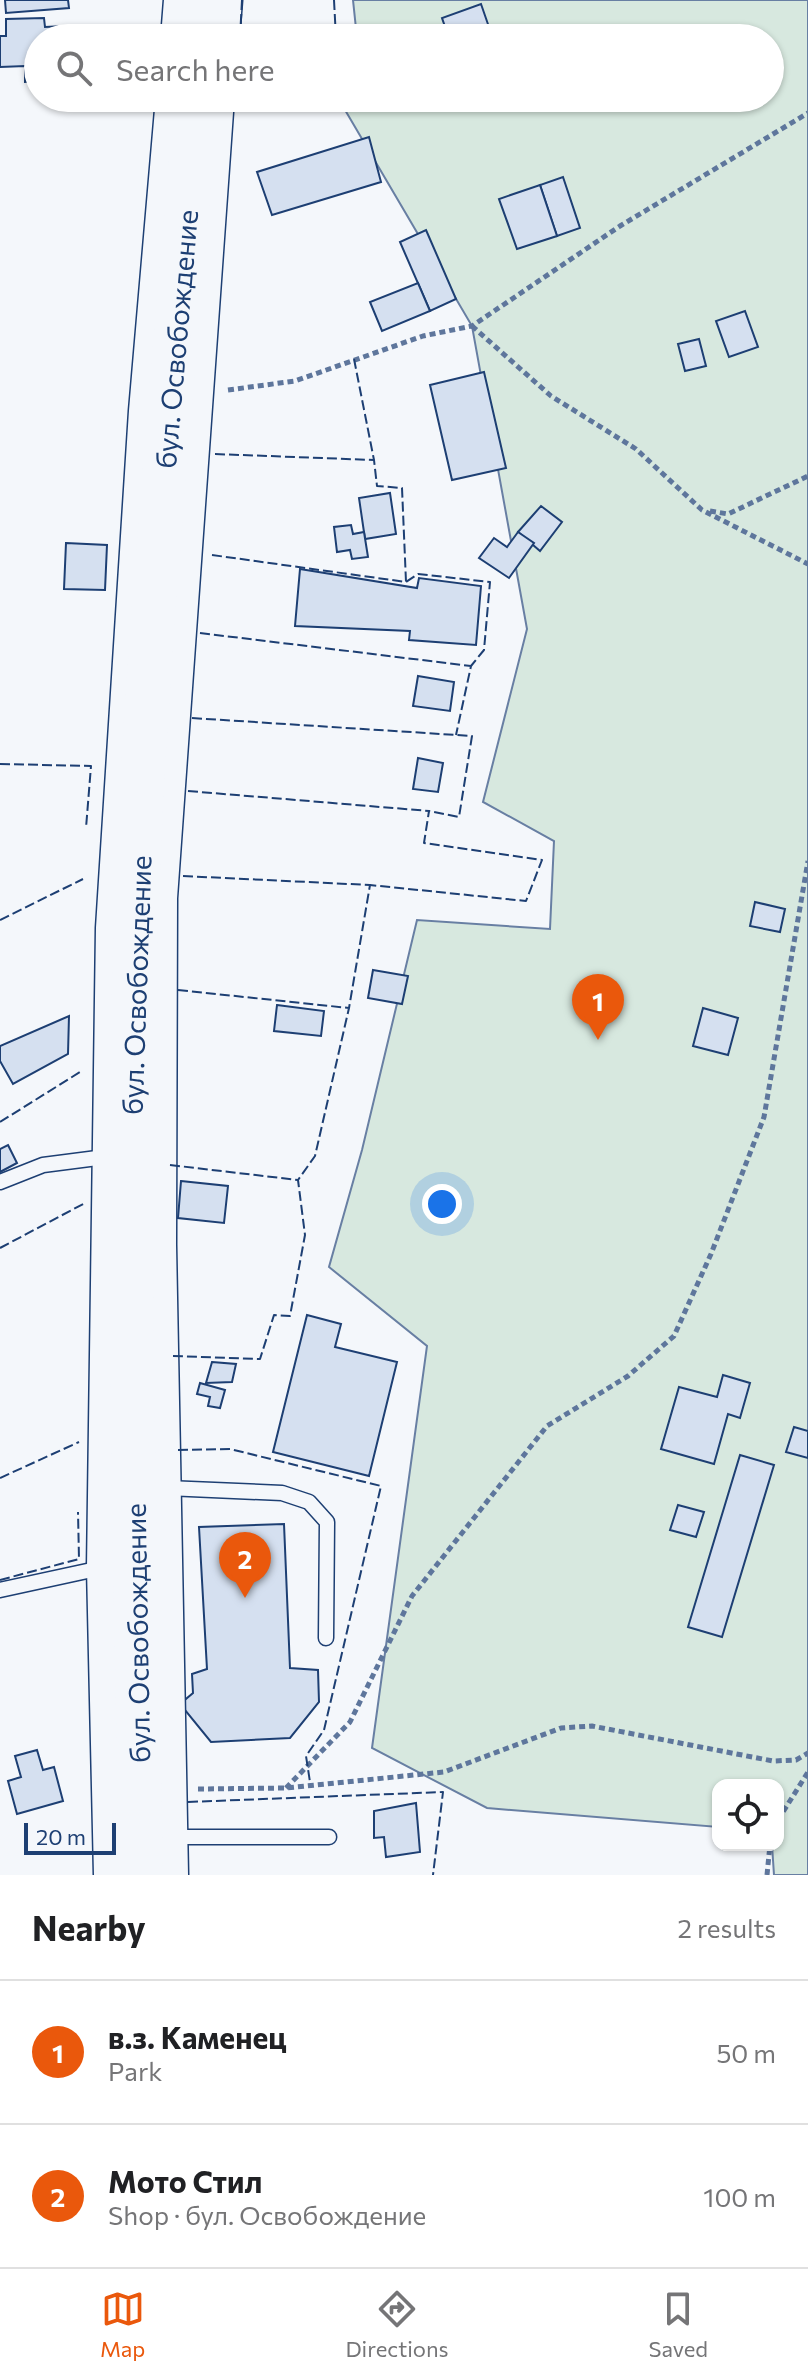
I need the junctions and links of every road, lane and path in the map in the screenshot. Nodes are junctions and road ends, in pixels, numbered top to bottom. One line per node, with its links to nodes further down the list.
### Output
1 (178, 0): 4 (street)
2 (205, 0): 5 (main road)
3 (228, 0): 6 (street)
4 (176, 24)
5 (202, 24)
6 (226, 24)
7 (169, 112): 17 (street)
8 (195, 112): 32 (main road, бул. Освобождение)
9 (219, 112): 12 (street)
10 (808, 113): 11 (path)
11 (472, 326): 12 (path); 14 (path)
12 (199, 390): 19 (street)
13 (808, 476): 14 (path)
14 (702, 510): 15 (path)
15 (808, 564)
16 (808, 861): 25 (path)
17 (105, 1157): 18 (lane); 20 (street)
18 (0, 1182)
19 (167, 1488): 22 (lane); 26 (street)
20 (101, 1568): 21 (lane); 31 (street)
21 (0, 1590)
22 (326, 1638)
23 (808, 1753): 25 (path)
24 (808, 1772): 27 (path)
25 (286, 1788): 26 (path)
26 (173, 1790): 28 (street)
27 (784, 1810)
28 (174, 1837): 29 (lane); 33 (street)
29 (329, 1837)
30 (769, 1851): 34 (path)
31 (108, 1875)
32 (141, 1875)
33 (174, 1875)
34 (767, 1875)

